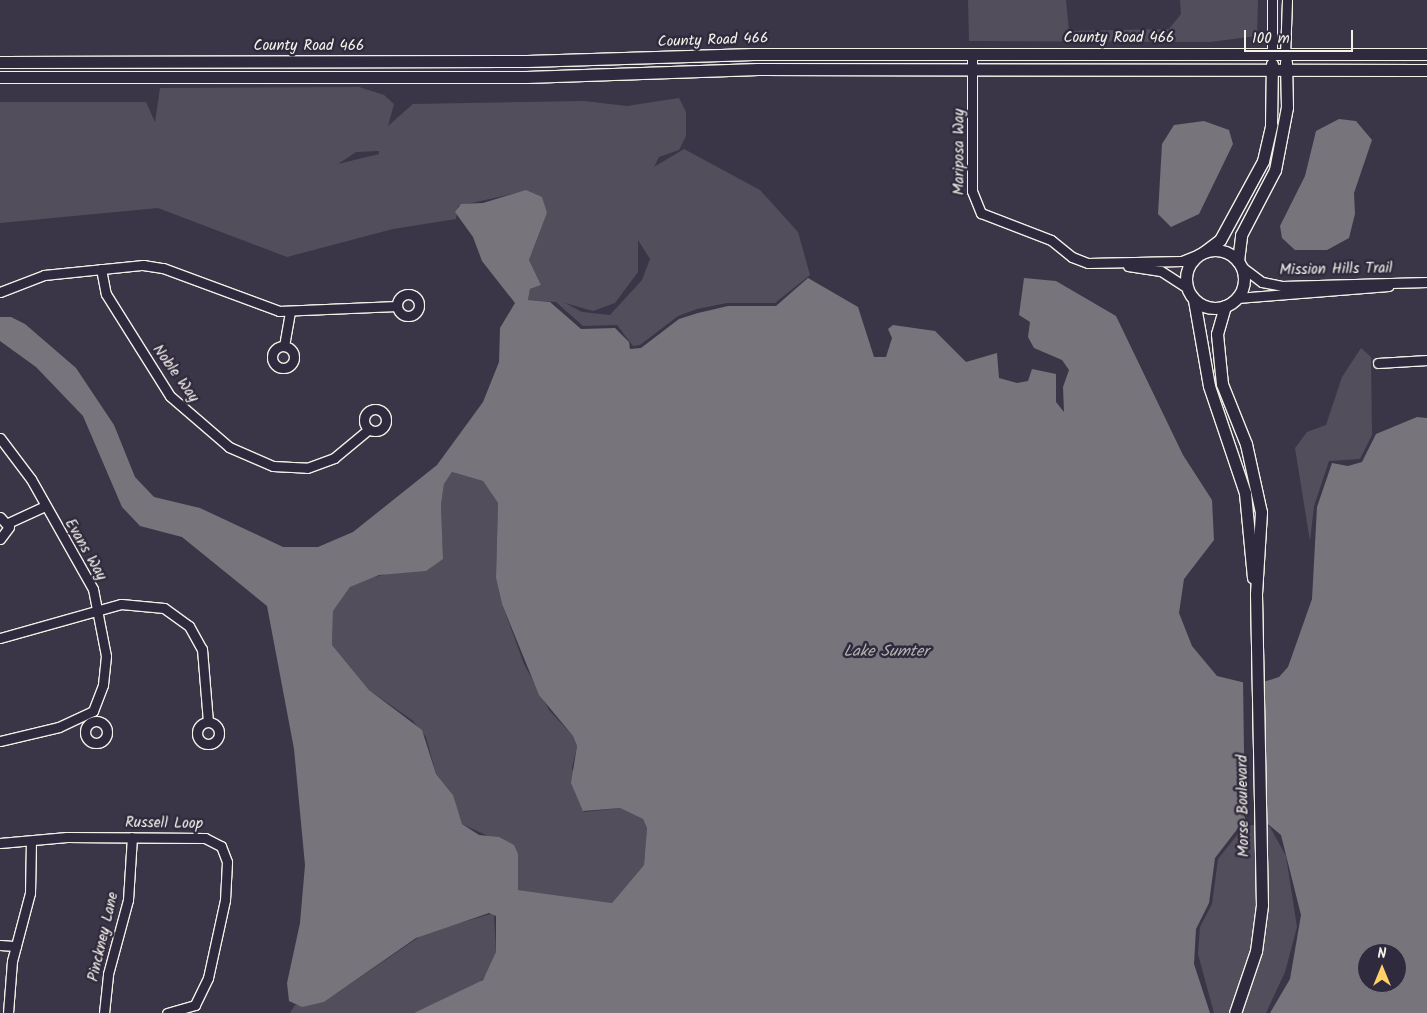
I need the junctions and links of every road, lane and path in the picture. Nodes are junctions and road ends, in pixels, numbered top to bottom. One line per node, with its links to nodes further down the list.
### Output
1 (1272, 0): 5 (street)
2 (1287, 0): 6 (street)
3 (972, 53): 5 (main road, County Road 466); 7 (main road, County Road 466); 8 (street)
4 (1427, 54): 6 (main road, County Road 466)
5 (1272, 55): 6 (main road, County Road 466); 9 (main road)
6 (1285, 55): 10 (main road)
7 (0, 62)
8 (973, 68): 9 (main road, County Road 466); 12 (main road, County Road 466); 14 (street, Mariposa Way)
9 (1272, 70): 10 (main road, County Road 466); 13 (main road)
10 (1286, 70): 11 (main road, County Road 466); 15 (main road)
11 (1427, 70)
12 (0, 77)
13 (1201, 253): 14 (street, Mariposa Way); 15 (main road); 19 (main road)
14 (1108, 264): 19 (street, Mariposa Way)
15 (1240, 264): 17 (street, Mission Hills Trail); 21 (main road)
16 (101, 269): 20 (street); 25 (street); 29 (street, Noble Way)
17 (1407, 282): 18 (street, Mission Hills Trail); 21 (street, Mission Hills Trail)
18 (1427, 282)
19 (1186, 287): 22 (main road)
20 (0, 292)
21 (1237, 298): 24 (main road)
22 (1194, 300): 24 (main road); 35 (main road, Morse Boulevard)
23 (396, 306): 25 (street)
24 (1225, 306): 35 (main road, Morse Boulevard)
25 (290, 313): 26 (street)
26 (284, 346)
27 (1427, 360): 28 (street)
28 (1378, 363)
29 (369, 429)
30 (0, 438): 31 (street, Evans Way)
31 (45, 506): 33 (street); 36 (street, Evans Way)
32 (0, 517): 33 (street)
33 (8, 523): 34 (street)
34 (0, 539)
35 (1256, 594): 50 (main road, Morse Boulevard)
36 (99, 610): 37 (street); 38 (street); 39 (street, Evans Way)
37 (0, 638)
38 (208, 722)
39 (0, 741)
40 (132, 837): 41 (street, Russell Loop); 45 (street, Russell Loop); 47 (street, Pinckney Lane)
41 (31, 841): 42 (street, Russell Loop); 44 (street)
42 (0, 843)
43 (0, 945): 44 (street)
44 (16, 946): 46 (street)
45 (195, 1005): 48 (street); 49 (street)
46 (8, 1013)
47 (104, 1013)
48 (167, 1013)
49 (202, 1013)
50 (1235, 1013)

